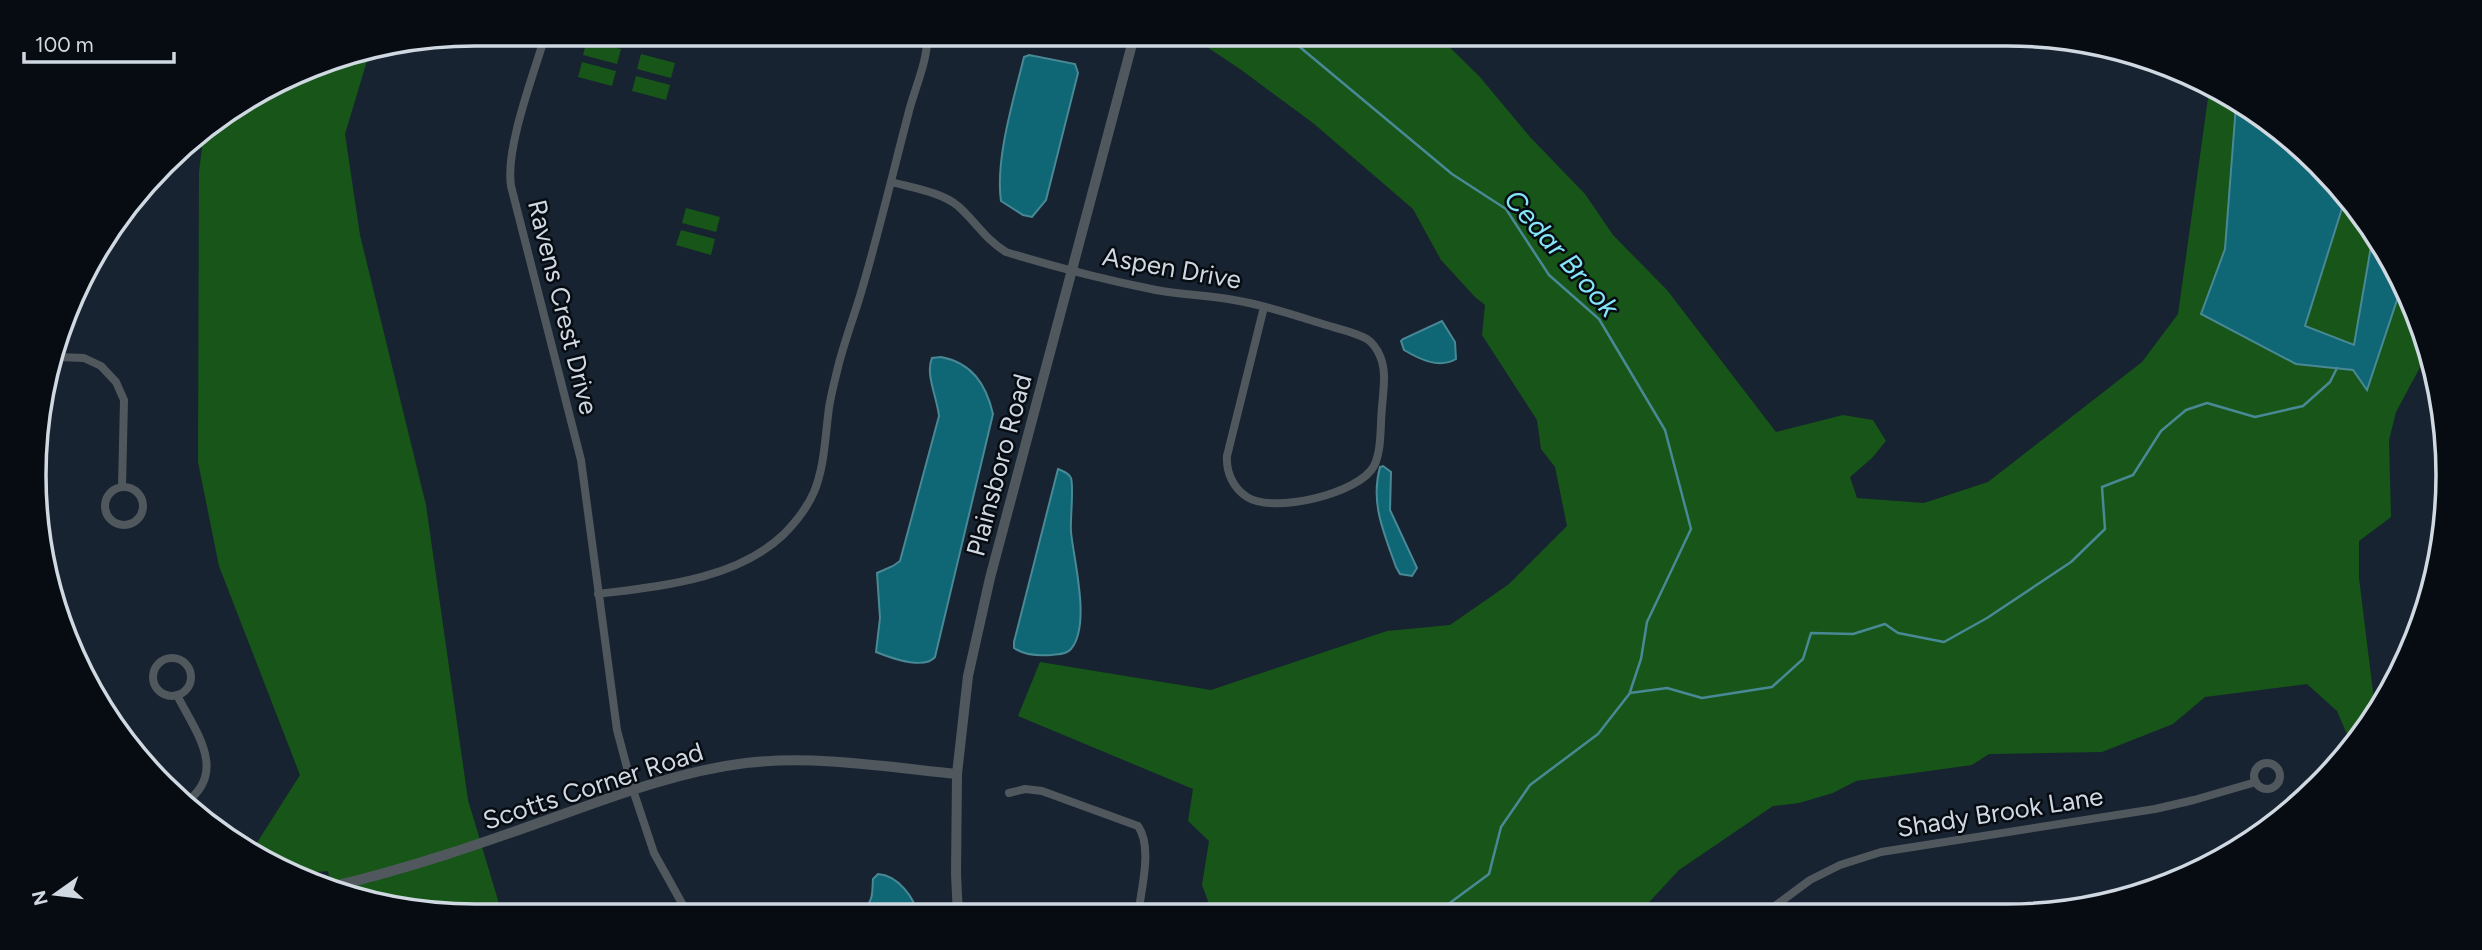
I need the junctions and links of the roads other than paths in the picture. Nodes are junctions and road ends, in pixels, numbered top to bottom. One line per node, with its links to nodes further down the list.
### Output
1 (542, 46): 9 (street, Ravens Crest Drive)
2 (928, 46): 4 (street)
3 (1132, 46): 5 (street, Plainsboro Road)
4 (891, 182): 5 (street); 9 (street)
5 (1073, 270): 6 (street, Aspen Drive); 11 (street, Plainsboro Road)
6 (1264, 307): 6 (street, Aspen Drive)
7 (62, 357): 8 (street)
8 (122, 487): 8 (street)
9 (598, 594): 13 (street, Ravens Crest Drive)
10 (177, 695): 10 (street); 15 (street)
11 (957, 774): 13 (street, Scotts Corner Road); 18 (street, Plainsboro Road)
12 (2256, 782): 20 (street, Shady Brook Lane)
13 (632, 790): 16 (street, Scotts Corner Road); 17 (street, Ravens Crest Drive)
14 (1009, 793): 19 (street)
15 (192, 798)
16 (343, 884)
17 (682, 904)
18 (957, 904)
19 (1139, 904)
20 (1778, 904)

